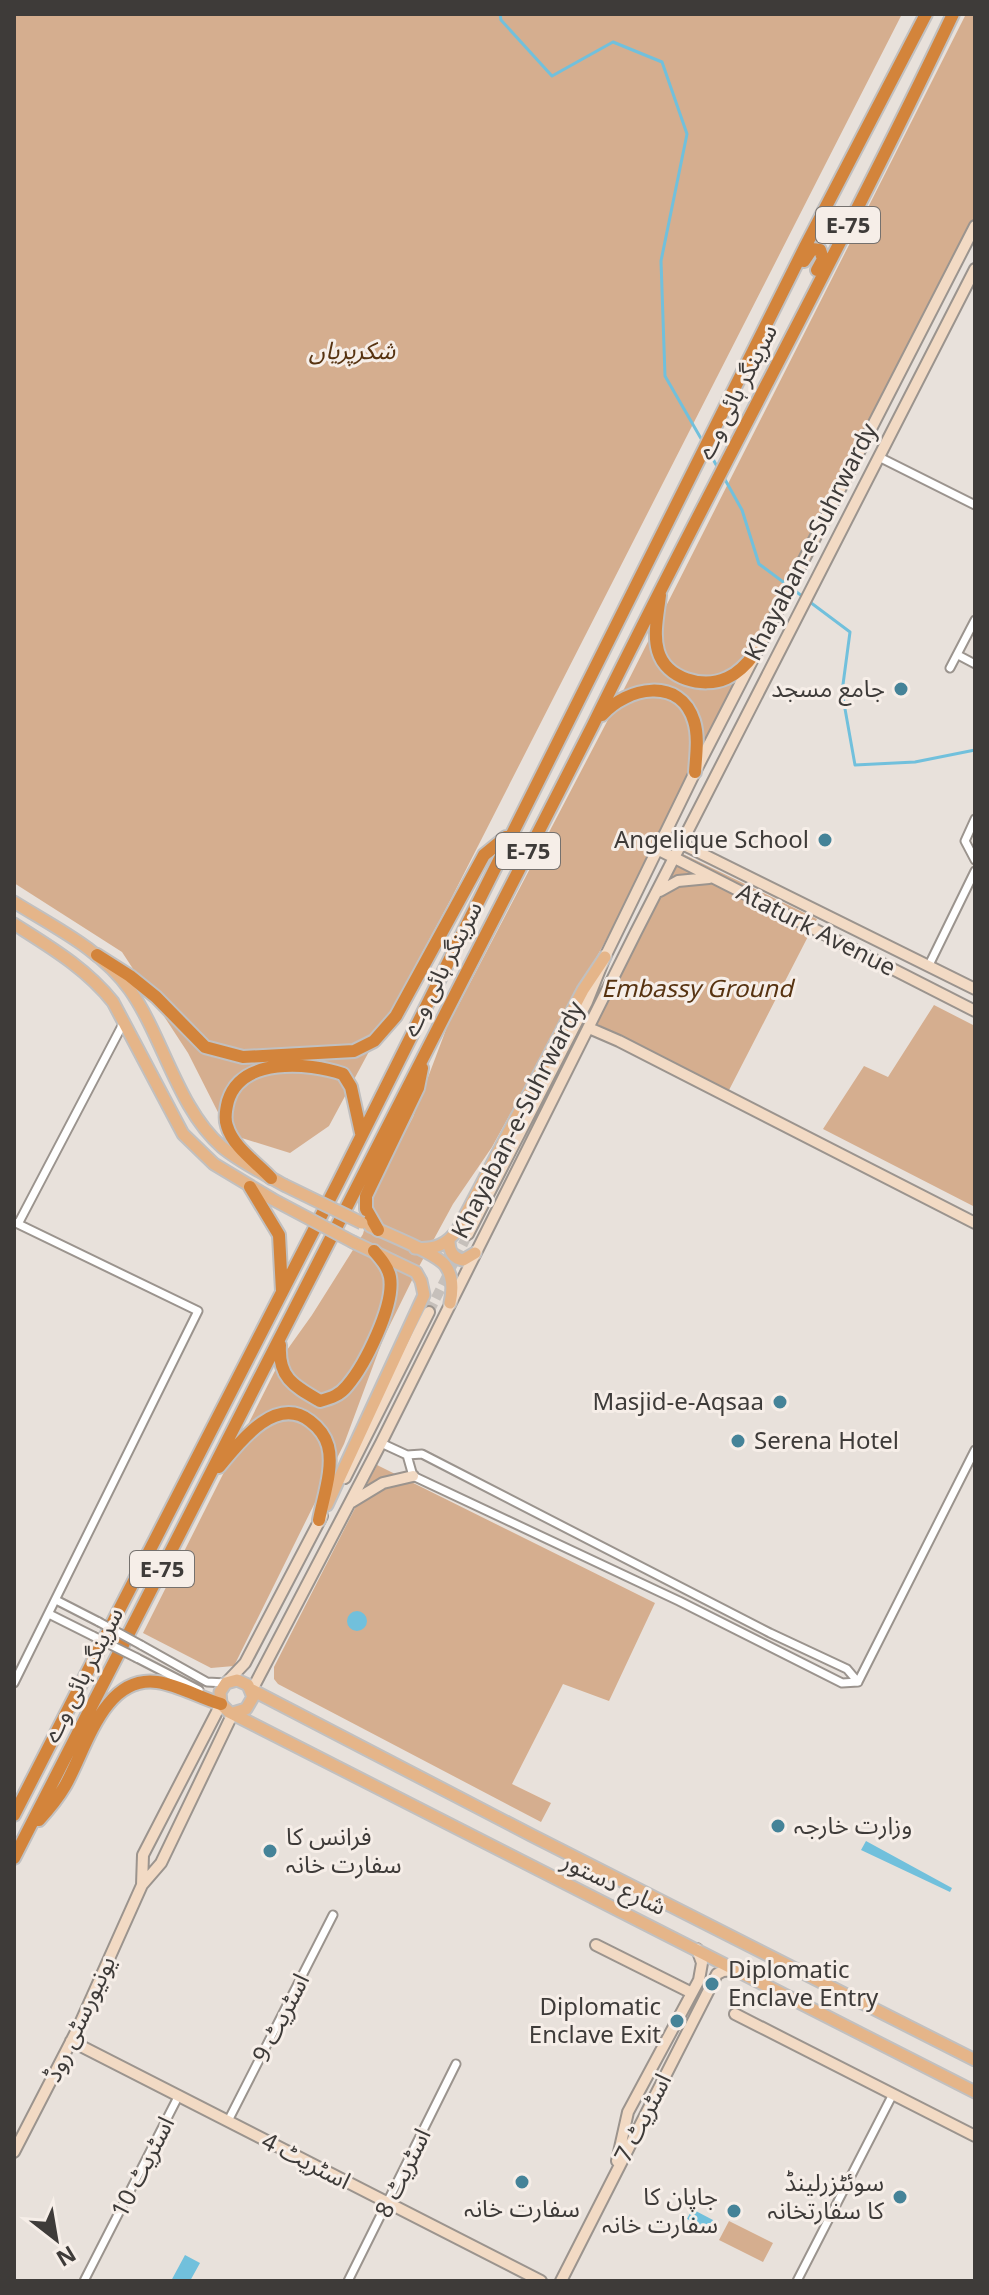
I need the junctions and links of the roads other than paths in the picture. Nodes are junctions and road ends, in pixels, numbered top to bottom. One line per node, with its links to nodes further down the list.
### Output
1 (926, 14): 3 (highway, سرینگر ہائی وے / E-75)
2 (953, 14): 4 (highway, سرینگر ہائی وے / E-75)
3 (898, 67): 4 (highway); 8 (highway, سرینگر ہائی وے / E-75)
4 (914, 96): 7 (highway, سرینگر ہائی وے / E-75)
5 (975, 226): 11 (street, Khayaban-e-Suhrwardy)
6 (975, 269): 9 (street, Khayaban-e-Suhrwardy)
7 (757, 401): 8 (highway); 13 (highway, سرینگر ہائی وے / E-75)
8 (727, 404): 22 (highway, سرینگر ہائی وے / E-75)
9 (879, 457): 10 (street); 12 (street, Khayaban-e-Suhrwardy)
10 (975, 505)
11 (812, 544): 12 (street); 15 (street, Khayaban-e-Suhrwardy)
12 (826, 558): 24 (street, Khayaban-e-Suhrwardy)
13 (660, 588): 15 (highway); 19 (highway, سرینگر ہائی وے / E-75)
14 (975, 620): 16 (street)
15 (755, 653): 20 (street, Khayaban-e-Suhrwardy)
16 (958, 655): 17 (street); 18 (street)
17 (975, 664)
18 (950, 668)
19 (593, 725): 20 (highway); 40 (highway, سرینگر ہائی وے / E-75)
20 (695, 772): 23 (street, Khayaban-e-Suhrwardy)
21 (975, 819): 27 (street)
22 (512, 833): 33 (highway); 41 (highway, سرینگر ہائی وے / E-75)
23 (664, 835): 24 (street, Ataturk Avenue); 25 (street, Khayaban-e-Suhrwardy)
24 (681, 844): 26 (street, Khayaban-e-Suhrwardy); 35 (street, Ataturk Avenue)
25 (657, 849): 26 (street, Ataturk Avenue); 34 (street, Khayaban-e-Suhrwardy)
26 (674, 857): 29 (street, Ataturk Avenue); 30 (street, Khayaban-e-Suhrwardy)
27 (975, 860)
28 (975, 871): 35 (street)
29 (714, 878): 30 (street); 37 (street, Ataturk Avenue)
30 (656, 893): 39 (street, Khayaban-e-Suhrwardy)
31 (14, 902): 33 (main road)
32 (14, 924): 38 (main road)
33 (97, 955): 42 (main road)
34 (605, 957): 47 (street, Khayaban-e-Suhrwardy); 48 (main road)
35 (929, 965): 36 (street, Ataturk Avenue)
36 (975, 989)
37 (975, 1011)
38 (124, 1022): 43 (main road); 44 (street)
39 (589, 1028): 45 (street); 51 (street, Khayaban-e-Suhrwardy)
40 (426, 1050): 46 (highway); 54 (highway, سرینگر ہائی وے / E-75)
41 (361, 1133): 42 (highway); 52 (highway, سرینگر ہائی وے / E-75)
42 (271, 1178): 46 (main road, bridge)
43 (250, 1187): 50 (main road, bridge); 52 (highway)
44 (16, 1223): 66 (street)
45 (975, 1223)
46 (378, 1230): 49 (main road)
47 (468, 1234)
48 (449, 1240): 49 (main road); 51 (main road)
49 (415, 1248): 53 (main road)
50 (374, 1251): 54 (highway); 61 (main road)
51 (475, 1253): 53 (street, Khayaban-e-Suhrwardy)
52 (282, 1294): 77 (highway, سرینگر ہائی وے / E-75)
53 (450, 1303): 55 (street, Khayaban-e-Suhrwardy)
54 (281, 1337): 59 (highway, سرینگر ہائی وے / E-75)
55 (381, 1443): 57 (street); 60 (street, Khayaban-e-Suhrwardy)
56 (975, 1450): 71 (street)
57 (407, 1455): 58 (street); 63 (street)
58 (413, 1476): 60 (street); 65 (street)
59 (202, 1489): 62 (highway); 78 (highway, سرینگر ہائی وے / E-75)
60 (349, 1504): 70 (street, Khayaban-e-Suhrwardy)
61 (327, 1505): 62 (street)
62 (319, 1520): 69 (street)
63 (667, 1579): 64 (street); 65 (street)
64 (685, 1588): 67 (street); 71 (street)
65 (659, 1593): 67 (street)
66 (56, 1600): 68 (street); 73 (street, bridge)
67 (679, 1601): 71 (street)
68 (49, 1614): 72 (street); 75 (street, bridge)
69 (257, 1640): 70 (street); 73 (street)
70 (274, 1648): 74 (street, Khayaban-e-Suhrwardy)
71 (858, 1682)
72 (14, 1683)
73 (226, 1683): 74 (main road); 75 (main road)
74 (252, 1690): 76 (main road); 88 (main road, شارع دستور)
75 (221, 1702): 76 (main road); 78 (highway); 80 (street, یونیورسٹی روڈ)
76 (233, 1713): 80 (street, یونیورسٹی روڈ); 83 (main road, شارع دستور)
77 (14, 1815)
78 (27, 1832): 79 (highway, سرینگر ہائی وے / E-75)
79 (14, 1858)
80 (142, 1885): 87 (street, یونیورسٹی روڈ)
81 (333, 1915): 93 (street, اسٹریٹ 9)
82 (596, 1945): 85 (street)
83 (697, 1949): 84 (main road, شارع دستور); 85 (street)
84 (738, 1970): 90 (main road, شارع دستور); 96 (street, اسٹریٹ 7)
85 (692, 1993): 96 (street)
86 (735, 2014): 91 (street)
87 (71, 2041): 92 (street, اسٹریٹ 4); 95 (street, یونیورسٹی روڈ)
88 (975, 2060)
89 (456, 2064): 97 (street, اسٹریٹ 8)
90 (975, 2092)
91 (893, 2094): 94 (street); 102 (street)
92 (179, 2095): 93 (street, اسٹریٹ 4); 98 (street, اسٹریٹ 10)
93 (228, 2121): 97 (street, اسٹریٹ 4)
94 (975, 2136)
95 (14, 2152)
96 (614, 2174): 101 (street, اسٹریٹ 7)
97 (387, 2203): 99 (street, اسٹریٹ 8); 100 (street, اسٹریٹ 4)
98 (84, 2281)
99 (348, 2281)
100 (541, 2281)
101 (561, 2281)
102 (797, 2281)

